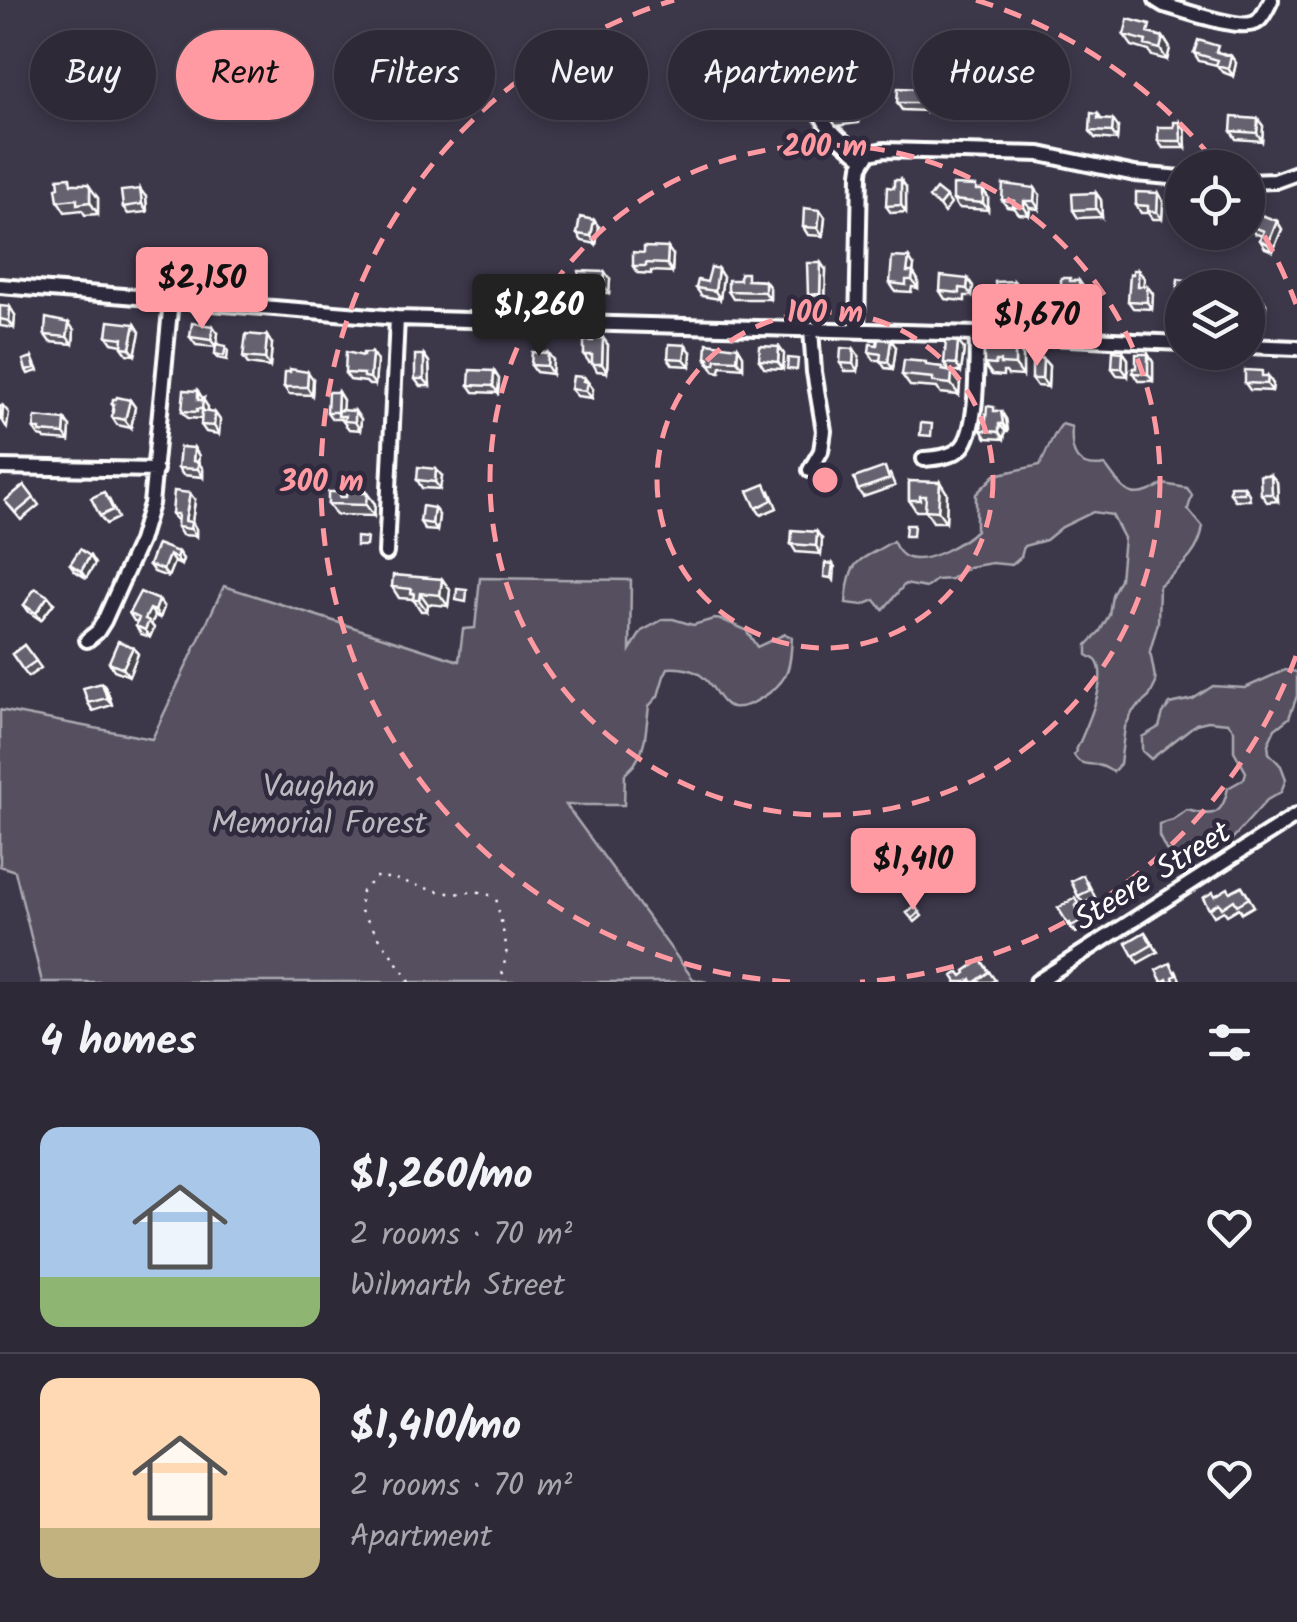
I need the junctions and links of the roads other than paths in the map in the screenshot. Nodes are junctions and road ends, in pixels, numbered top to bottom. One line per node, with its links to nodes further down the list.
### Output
1 (1156, 0): 2 (street)
2 (1272, 0)
3 (825, 120): 4 (street)
4 (864, 159): 6 (street); 12 (street)
5 (1297, 173): 7 (street)
6 (1165, 177)
7 (1265, 182)
8 (0, 286): 9 (street)
9 (171, 300): 10 (street); 19 (street)
10 (397, 318): 11 (street); 21 (street)
11 (812, 329): 12 (street); 20 (street)
12 (857, 330): 13 (street)
13 (977, 334): 14 (street); 17 (street)
14 (1165, 342)
15 (1265, 347): 16 (street)
16 (1297, 348)
17 (924, 460)
18 (0, 466): 19 (street)
19 (156, 470): 22 (street)
20 (810, 470)
21 (386, 553)
22 (87, 640)
23 (1297, 815): 24 (street, Steere Street)
24 (1037, 982)

